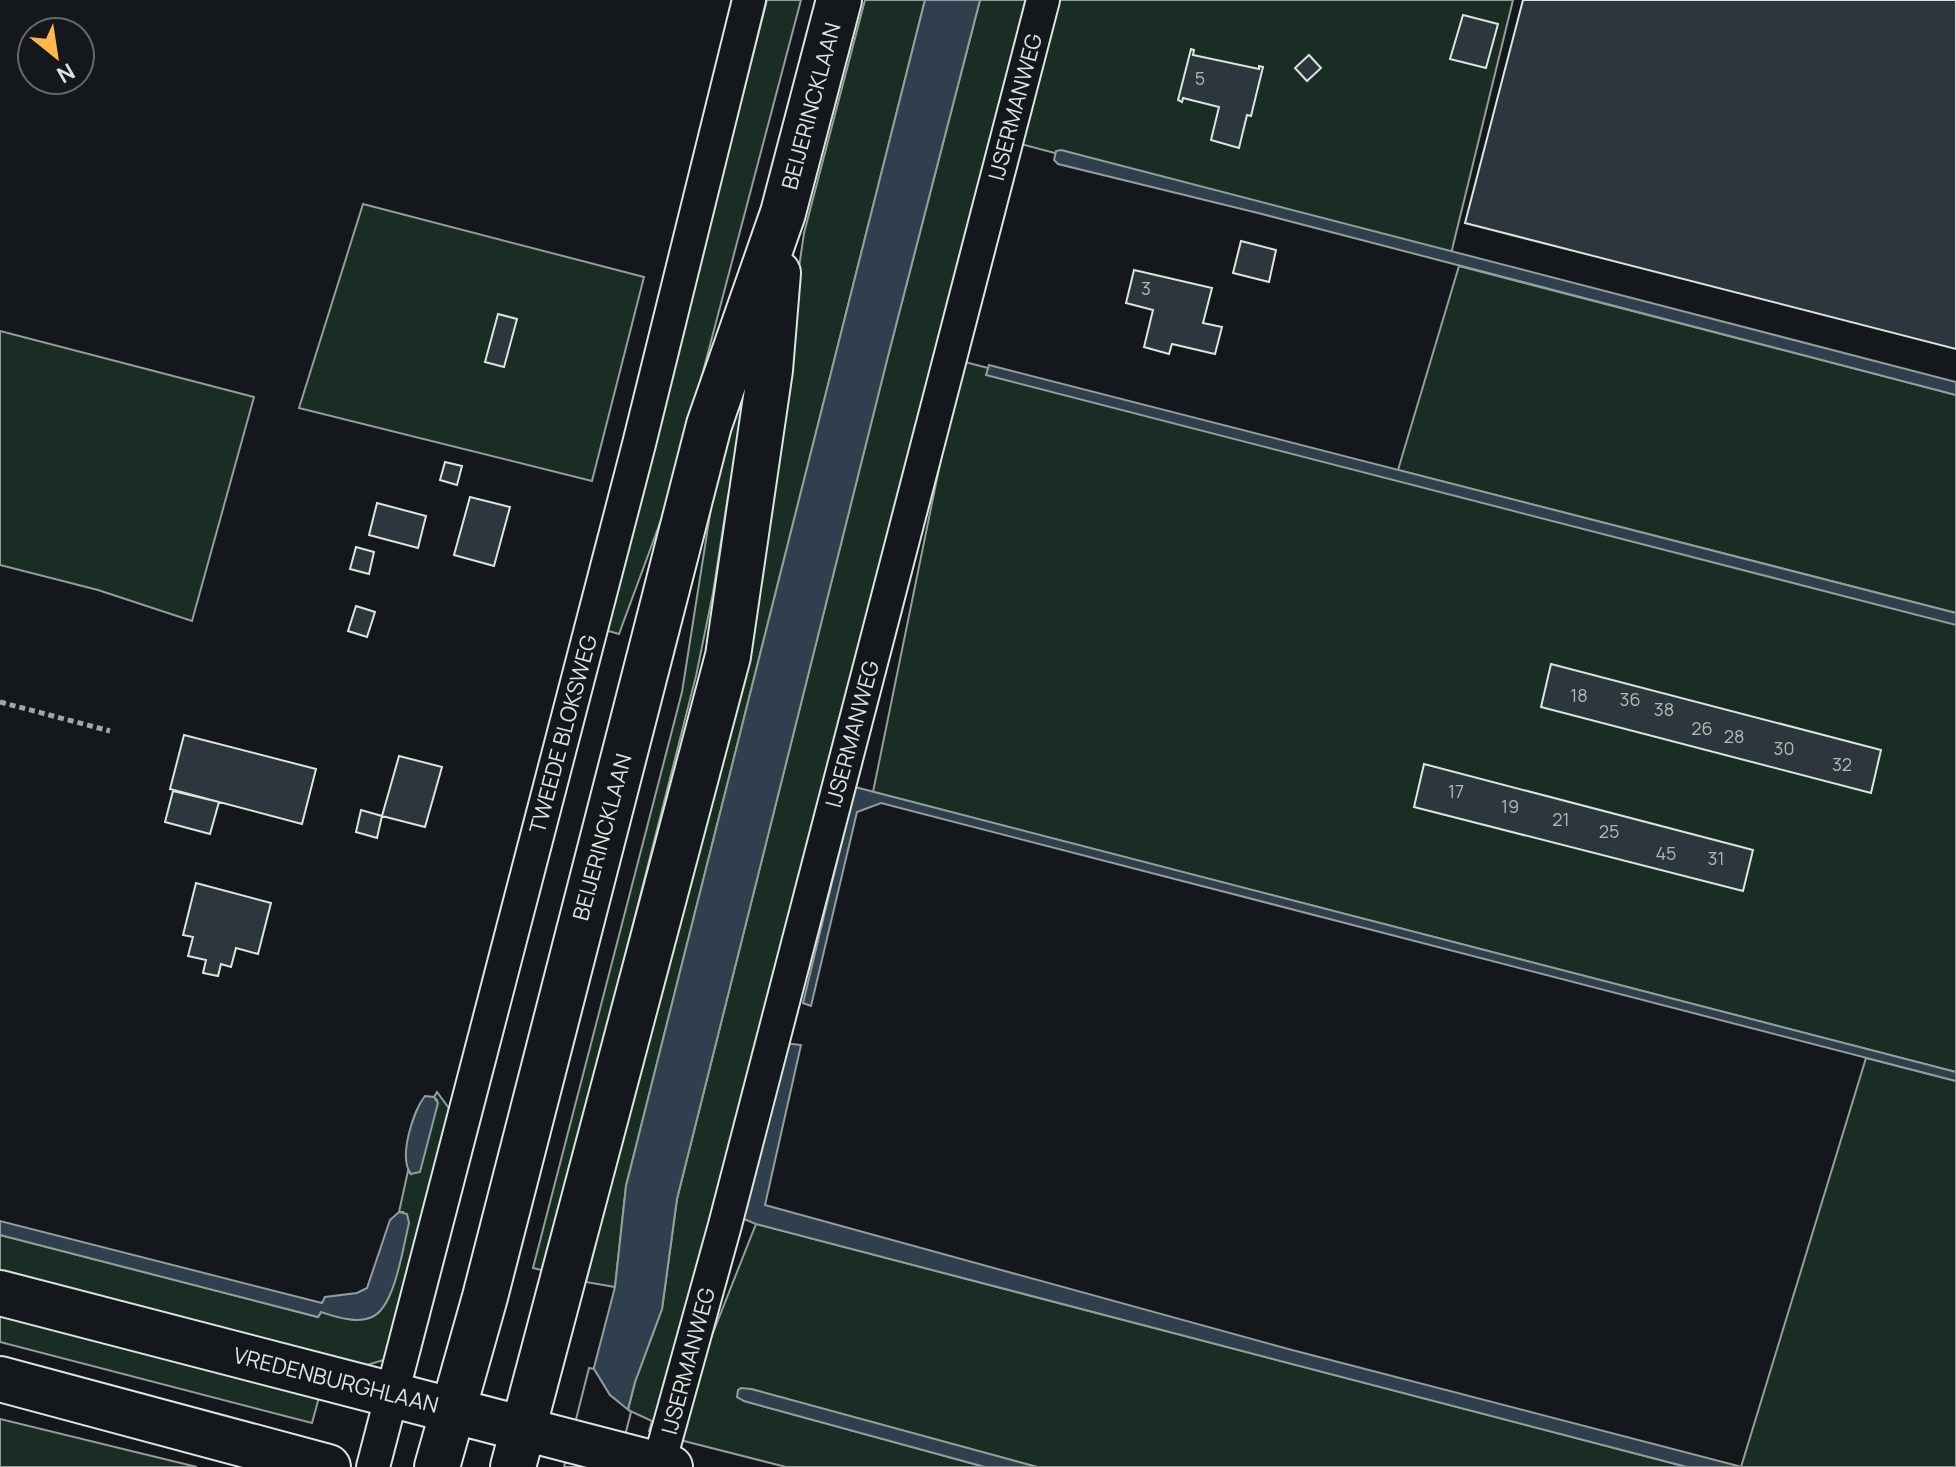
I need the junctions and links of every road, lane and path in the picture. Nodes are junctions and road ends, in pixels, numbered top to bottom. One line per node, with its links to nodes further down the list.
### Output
1 (749, 0): 9 (street, TWEEDE BLOKSWEG)
2 (839, 0): 4 (main road, BEIJERINCKLAAN)
3 (1043, 0): 12 (street, IJSERMANWEG)
4 (783, 213): 10 (main road, BEIJERINCKLAAN); 11 (main road, BEIJERINCKLAAN)
5 (0, 702): 6 (path)
6 (110, 731)
7 (0, 1293): 9 (main road, VREDENBURGHLAAN)
8 (0, 1379): 13 (main road)
9 (391, 1394): 10 (main road, VREDENBURGHLAAN); 14 (street, TWEEDE BLOKSWEG)
10 (453, 1410): 11 (main road, VREDENBURGHLAAN); 15 (main road, BEIJERINCKLAAN)
11 (518, 1448): 12 (street, VREDENBURGHLAAN)
12 (653, 1463)
13 (328, 1467)
14 (373, 1467)
15 (437, 1467)

